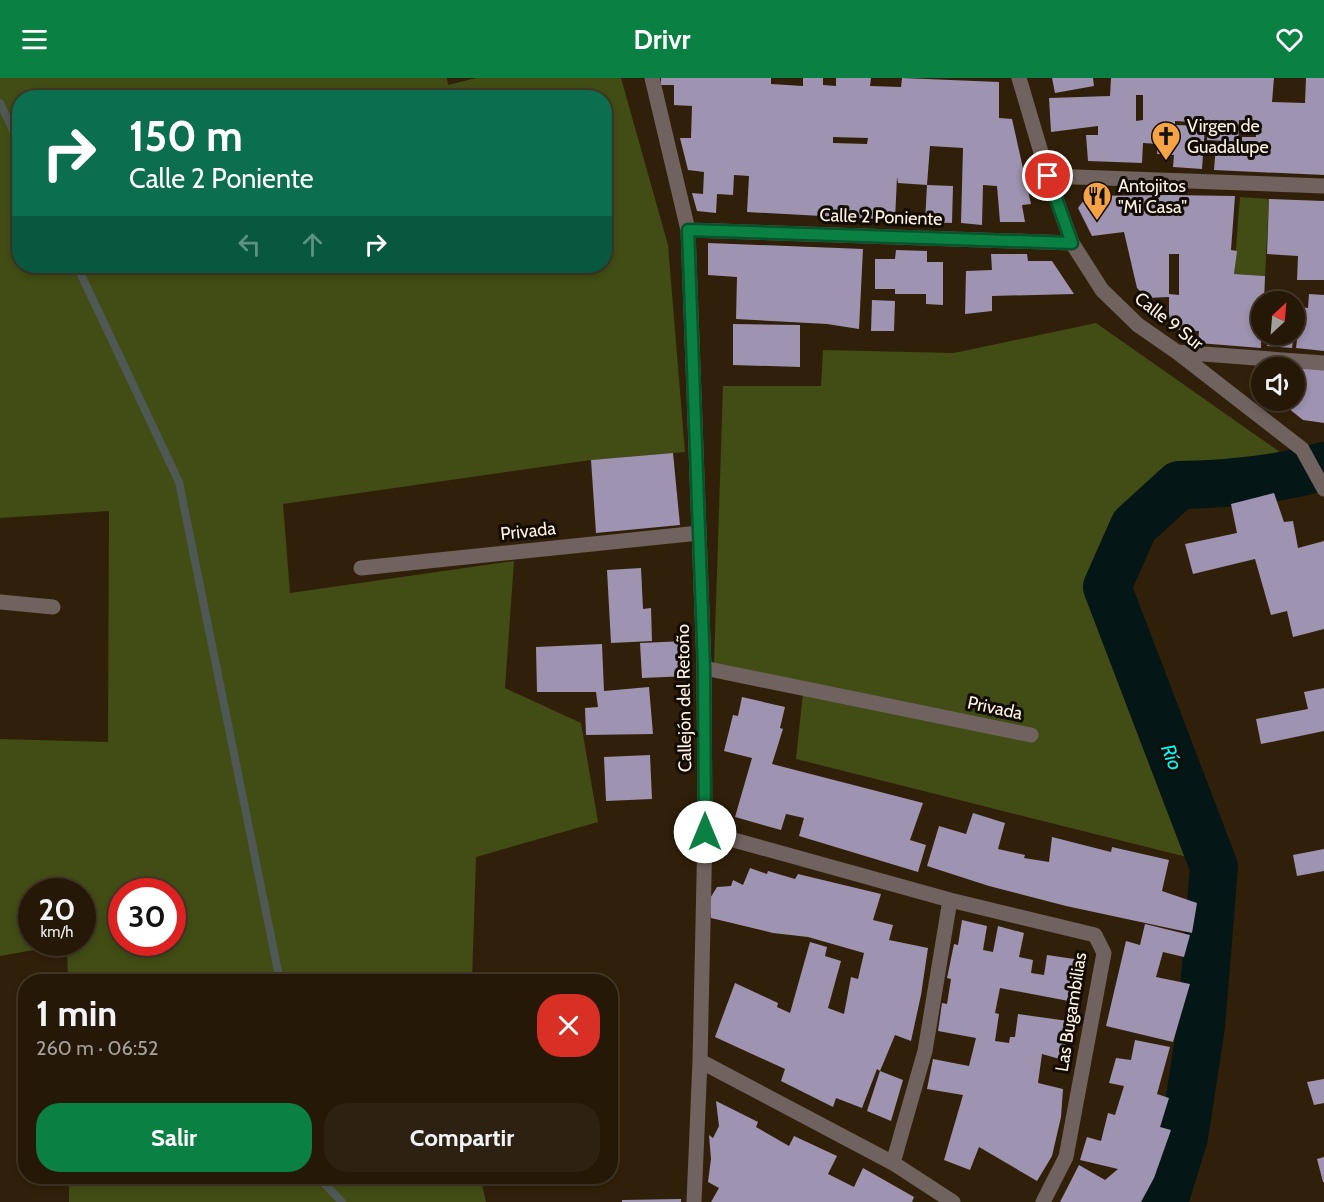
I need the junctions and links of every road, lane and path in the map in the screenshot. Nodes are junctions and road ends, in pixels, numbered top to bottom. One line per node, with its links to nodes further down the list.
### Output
1 (652, 78): 5 (street, Callejón del Retoño)
2 (1019, 78): 3 (street, Calle 9 Sur)
3 (1048, 176): 4 (street); 6 (street, Calle 9 Sur)
4 (1324, 186)
5 (688, 230): 6 (street, Calle 2 Poniente); 10 (street, Callejón del Retoño)
6 (1072, 243): 7 (street, Calle 9 Sur)
7 (1177, 352): 8 (street); 9 (street, Calle 9 Sur)
8 (1324, 363)
9 (1324, 489)
10 (699, 533): 11 (street, Privada); 14 (street, Callejón del Retoño)
11 (361, 568)
12 (0, 602): 13 (street)
13 (53, 607)
14 (704, 668): 15 (street, Privada); 16 (street, Callejón del Retoño)
15 (1031, 735)
16 (705, 832): 17 (street, Las Bugambilias); 18 (street, Callejón del Retoño)
17 (950, 900): 19 (street); 22 (street, Las Bugambilias)
18 (700, 1061): 19 (street); 20 (street, Callejón del Retoño)
19 (893, 1163): 21 (street)
20 (694, 1202)
21 (952, 1202)
22 (1043, 1202)

